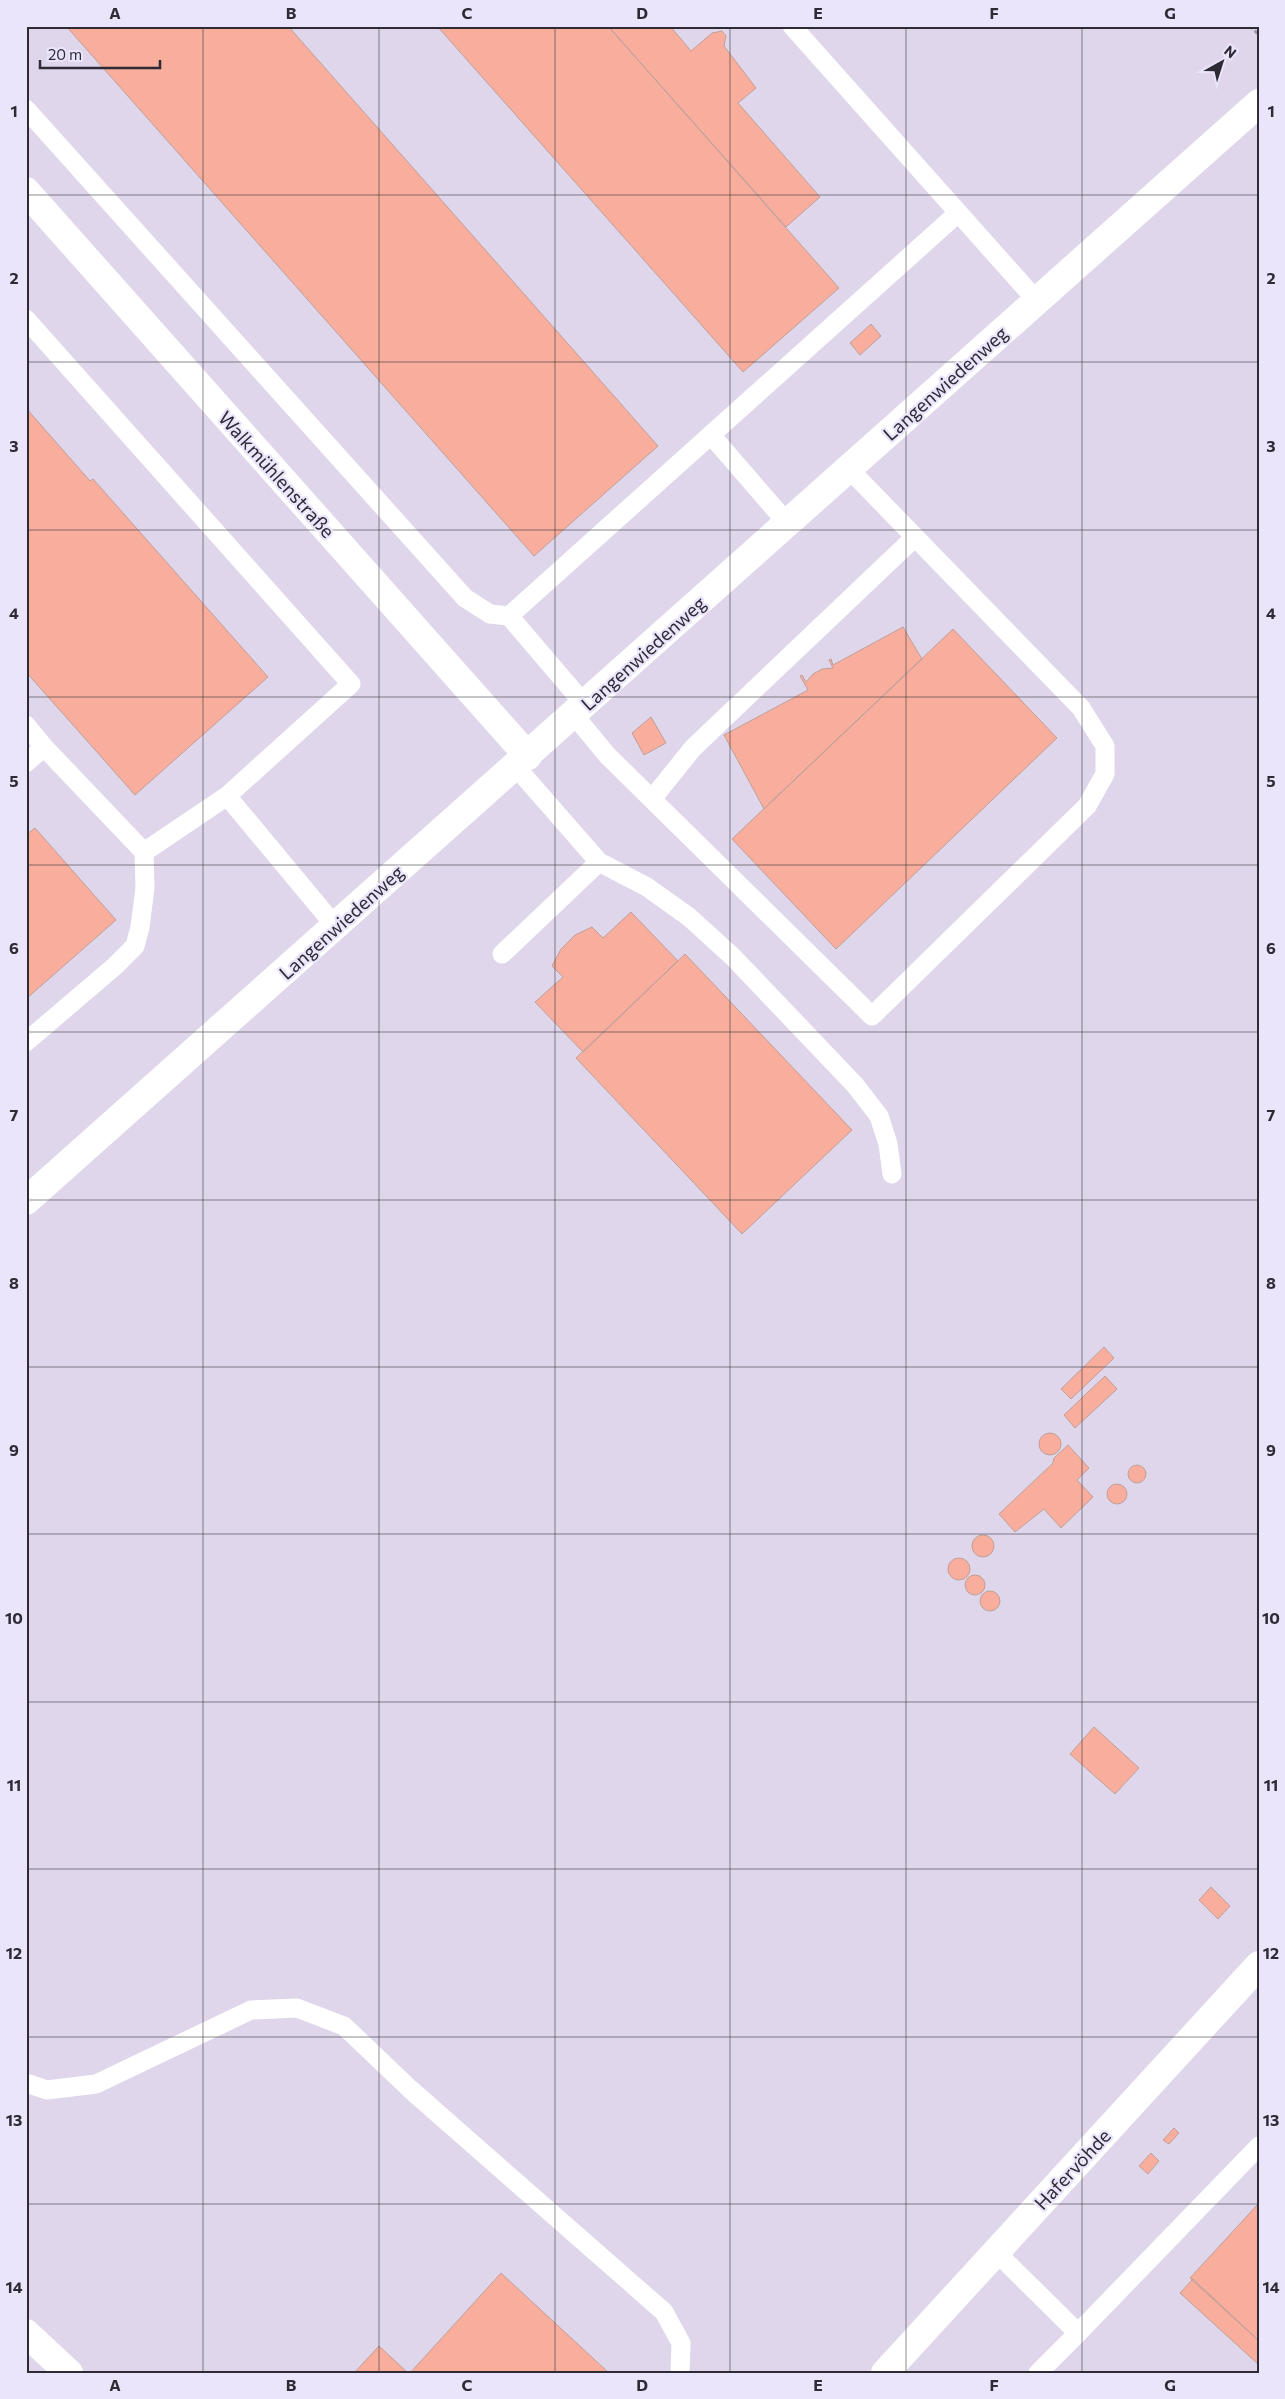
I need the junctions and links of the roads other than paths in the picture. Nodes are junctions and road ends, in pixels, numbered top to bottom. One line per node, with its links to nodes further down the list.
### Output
1 (792, 26): 5 (lane)
2 (1259, 102): 6 (street, Langenwiedenweg)
3 (26, 109): 12 (lane)
4 (26, 191): 16 (street, Walkmühlenstraße)
5 (958, 213): 6 (lane); 8 (lane)
6 (1037, 301): 9 (street, Langenwiedenweg)
7 (26, 319): 18 (lane)
8 (711, 434): 10 (lane); 12 (lane)
9 (849, 469): 10 (street, Langenwiedenweg); 11 (lane)
10 (788, 524): 13 (street, Langenwiedenweg)
11 (915, 537): 19 (lane); 19 (lane)
12 (509, 616): 13 (lane)
13 (579, 710): 16 (street, Langenwiedenweg); 19 (lane)
14 (26, 724): 15 (lane)
15 (44, 747): 17 (lane); 20 (lane)
16 (522, 761): 21 (lane); 22 (street, Langenwiedenweg)
17 (26, 763)
18 (227, 796): 20 (lane); 22 (lane)
19 (652, 799)
20 (144, 852): 24 (lane)
21 (599, 862): 23 (lane); 25 (lane)
22 (336, 927): 26 (street, Langenwiedenweg)
23 (502, 954)
24 (26, 1042)
25 (892, 1174)
26 (26, 1201)
27 (1259, 1965): 30 (street, Hafervöhde)
28 (26, 2083): 35 (lane)
29 (1259, 2146): 31 (lane)
30 (996, 2252): 31 (lane); 33 (street, Hafervöhde)
31 (1078, 2333): 36 (lane)
32 (26, 2334): 34 (street)
33 (897, 2369)
34 (69, 2373)
35 (680, 2373)
36 (1038, 2373)

